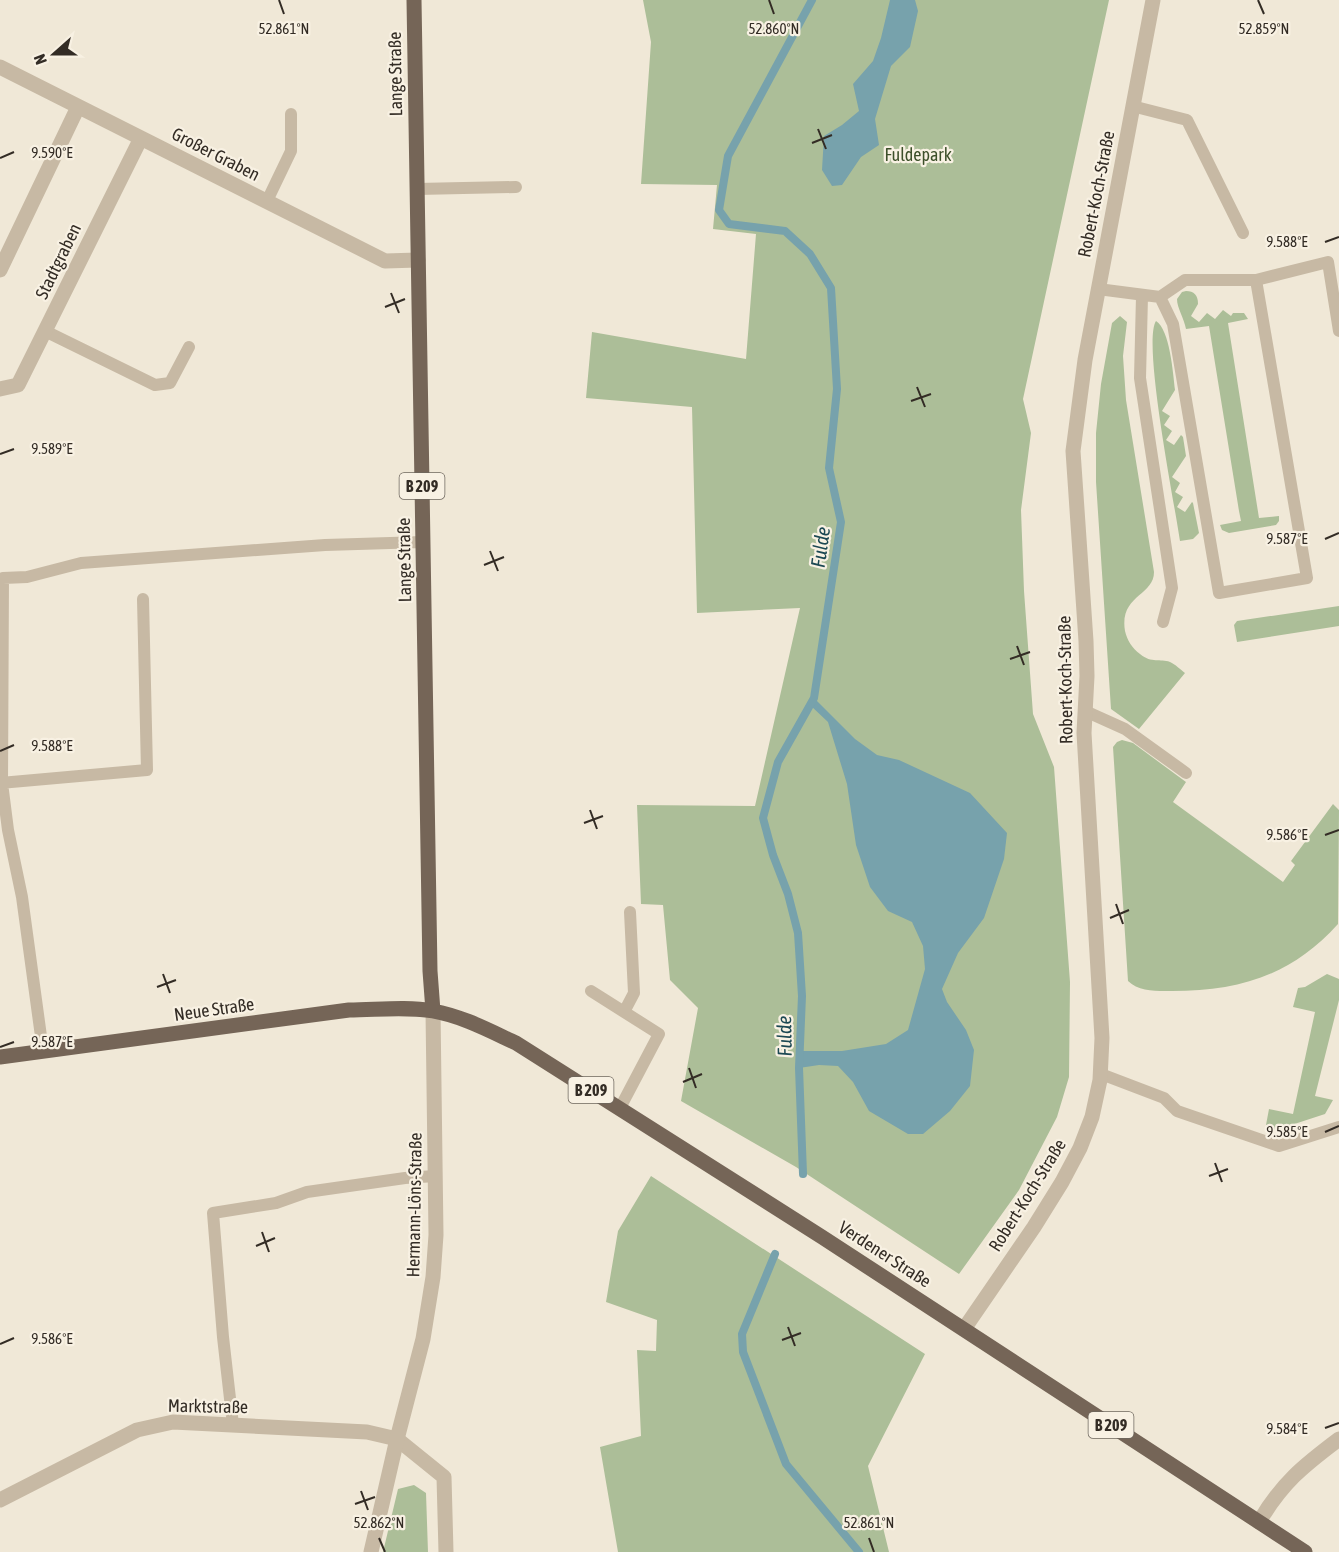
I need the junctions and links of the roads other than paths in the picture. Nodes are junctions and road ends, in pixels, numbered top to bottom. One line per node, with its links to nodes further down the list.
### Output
1 (414, 0): 9 (main road, Lange Straße / B 209)
2 (1153, 0): 5 (street, Robert-Koch-Straße)
3 (0, 67): 4 (street, Großer Graben)
4 (78, 106): 7 (street, Großer Graben); 13 (street)
5 (1132, 106): 11 (lane); 15 (street, Robert-Koch-Straße)
6 (291, 114): 10 (lane)
7 (141, 138): 10 (street, Großer Graben); 18 (street, Stadtgraben)
8 (516, 187): 9 (lane)
9 (417, 189): 12 (main road, Lange Straße / B 209)
10 (267, 201): 12 (street, Großer Graben)
11 (1243, 233)
12 (418, 260): 22 (main road, Lange Straße / B 209)
13 (0, 270)
14 (1256, 280): 17 (lane); 17 (lane); 19 (lane)
15 (1098, 290): 16 (lane); 26 (street, Robert-Koch-Straße)
16 (1142, 296): 17 (lane); 24 (lane)
17 (1160, 297)
18 (45, 331): 20 (lane); 21 (street, Stadtgraben)
19 (1339, 331)
20 (189, 347)
21 (0, 389)
22 (423, 542): 25 (lane); 31 (main road, Lange Straße / B 209)
23 (143, 598): 28 (lane)
24 (1163, 622)
25 (2, 627): 28 (lane)
26 (1085, 711): 27 (lane); 35 (street, Robert-Koch-Straße)
27 (1186, 773)
28 (1, 783): 33 (lane)
29 (630, 912): 32 (lane)
30 (591, 991): 32 (lane)
31 (433, 1011): 33 (main road, Neue Straße / B 209); 36 (main road, Verdener Straße / B 209); 38 (street, Hermann-Löns-Straße)
32 (624, 1012): 36 (lane)
33 (43, 1051): 34 (main road, Neue Straße / B 209)
34 (0, 1057)
35 (1101, 1074): 37 (lane); 39 (street, Robert-Koch-Straße)
36 (620, 1108): 39 (main road, Verdener Straße / B 209)
37 (1339, 1127)
38 (435, 1176): 40 (lane); 41 (street, Hermann-Löns-Straße)
39 (964, 1329): 44 (main road, Verdener Straße / B 209)
40 (232, 1425): 41 (street, Marktstraße); 43 (street, Marktstraße)
41 (397, 1439): 45 (street, Hermann-Löns-Straße); 46 (street)
42 (1339, 1439): 44 (street)
43 (0, 1500)
44 (1259, 1522): 47 (main road, Verdener Straße / B 209)
45 (371, 1552)
46 (446, 1552)
47 (1305, 1552)

